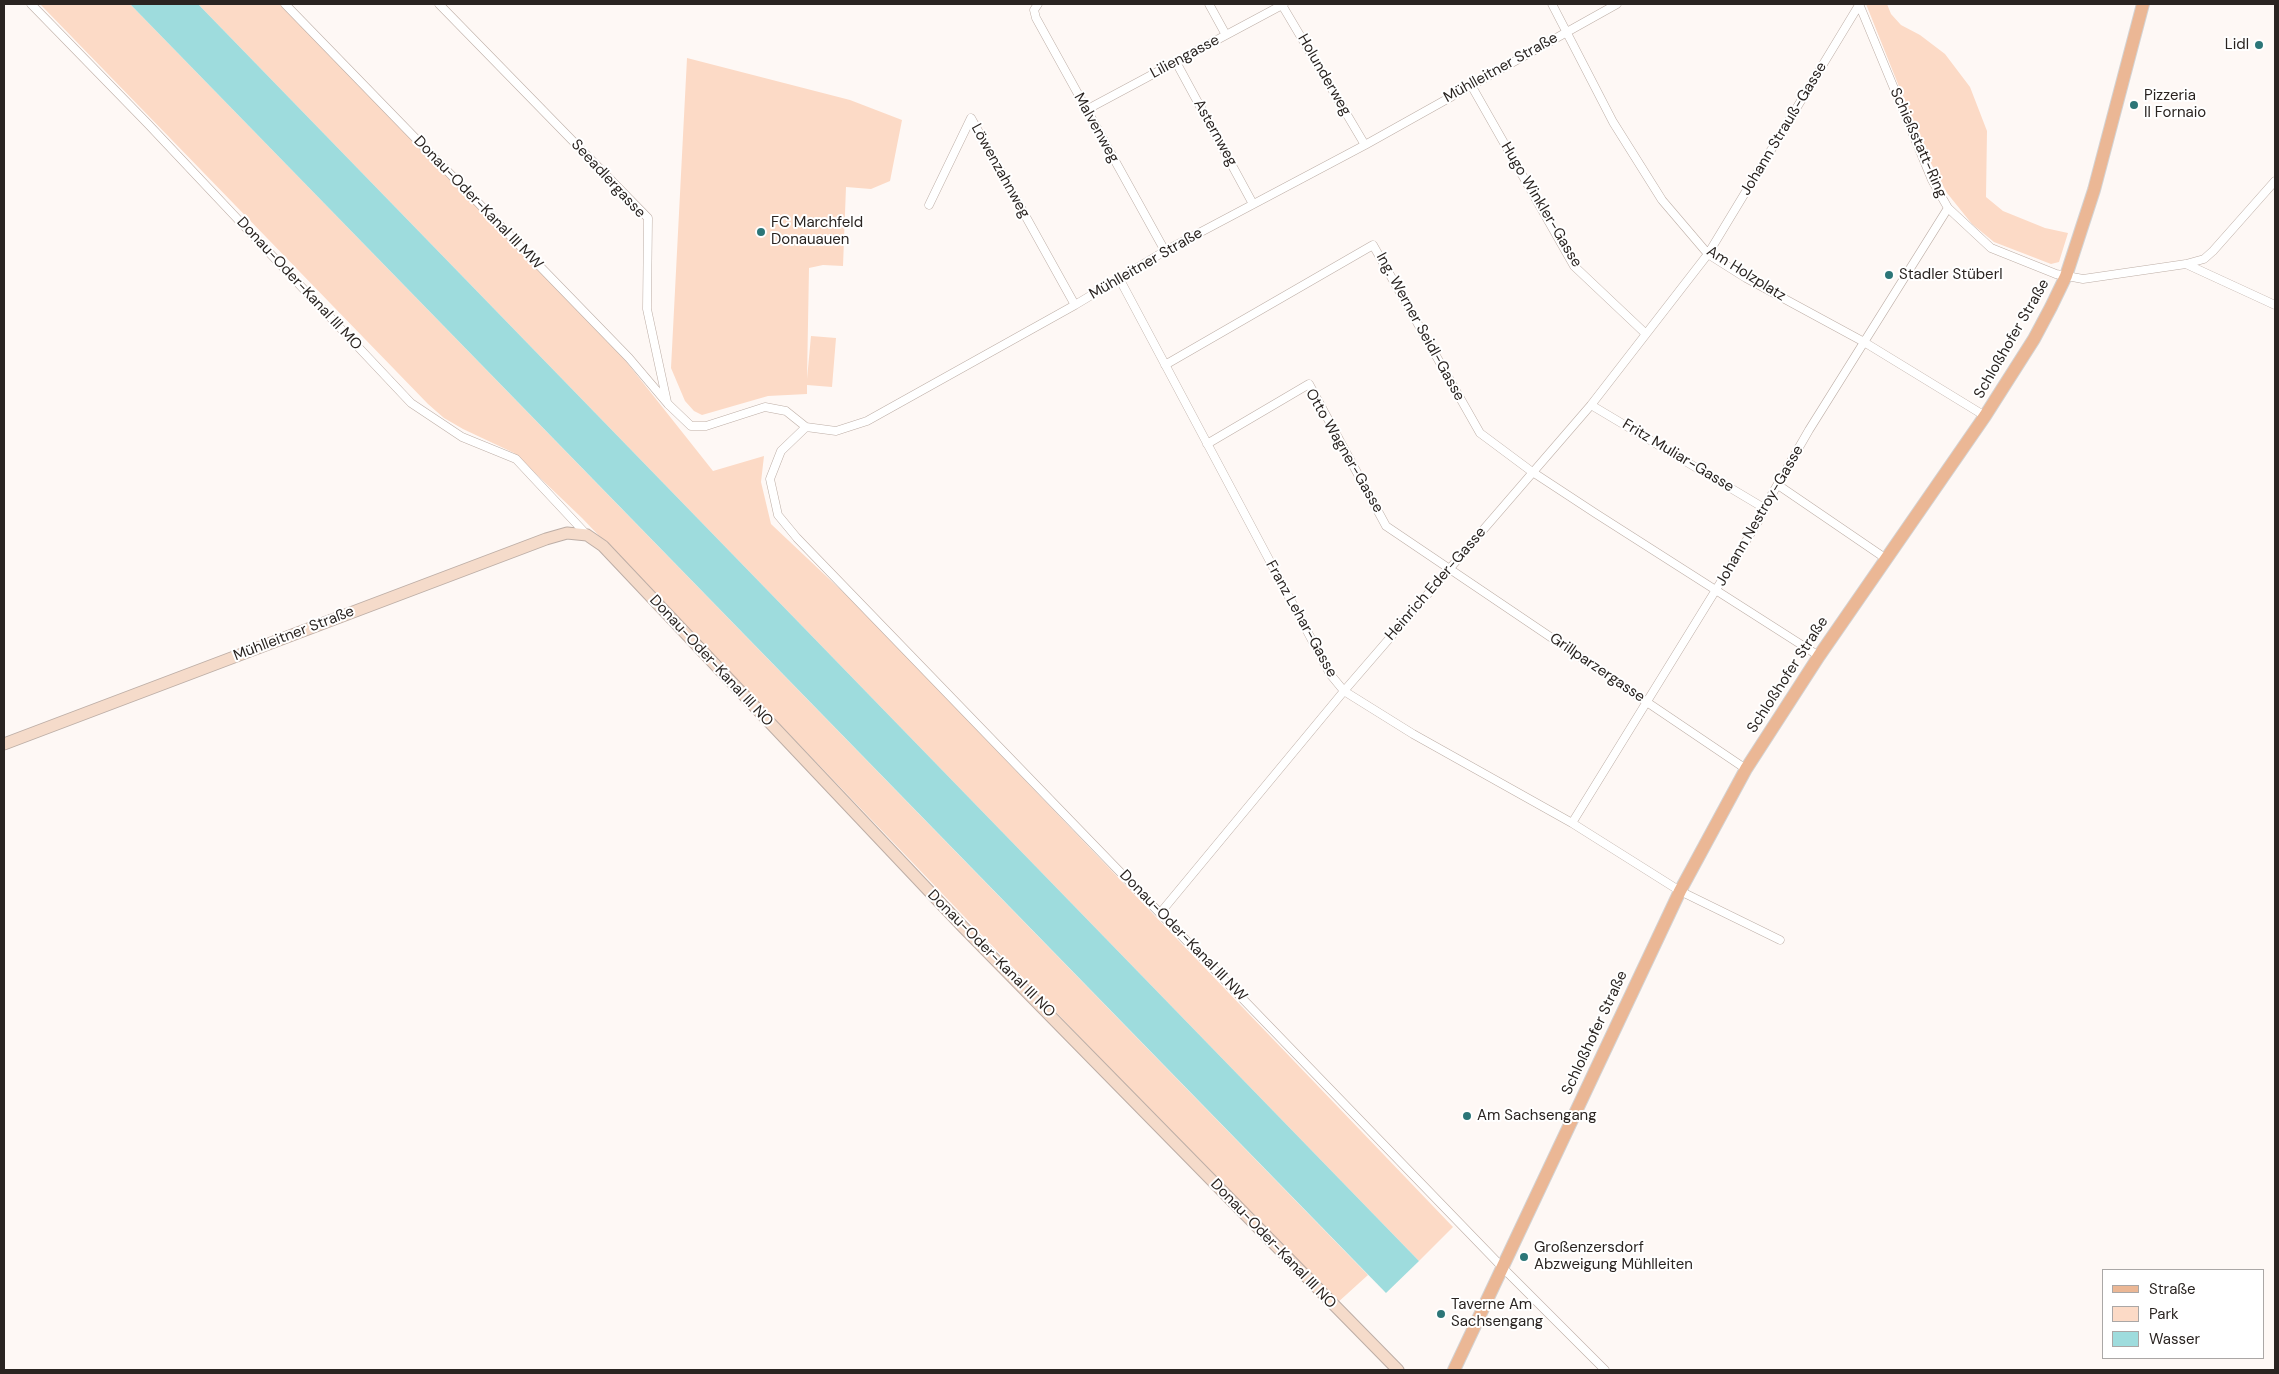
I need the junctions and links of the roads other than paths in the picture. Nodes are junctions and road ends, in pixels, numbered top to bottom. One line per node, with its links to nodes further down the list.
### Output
1 (31, 4): 39 (street, Donau-Oder-Kanal III MO)
2 (285, 4): 31 (street, Donau-Oder-Kanal III MW)
3 (439, 4): 31 (street, Seeadlergasse)
4 (1038, 4): 15 (street, Malvenweg)
5 (1209, 4): 12 (street)
6 (1283, 4): 12 (street, Liliengasse); 16 (street, Holunderweg)
7 (1552, 4): 11 (street, Am Holzplatz)
8 (1617, 4): 11 (street, Mühlleitner Straße)
9 (1859, 4): 20 (street, Schießstatt-Ring); 22 (street, Johann Strauß-Gasse)
10 (2144, 4): 24 (main road, Schloßhofer Straße)
11 (1568, 31): 14 (street, Mühlleitner Straße); 22 (street, Am Holzplatz)
12 (1226, 35): 13 (street, Liliengasse)
13 (1176, 62): 15 (street, Liliengasse); 18 (street, Asternweg)
14 (1471, 85): 16 (street, Mühlleitner Straße); 28 (street, Hugo Winkler-Gasse)
15 (1086, 110): 21 (street, Malvenweg)
16 (1365, 145): 18 (street, Mühlleitner Straße)
17 (2274, 185): 23 (street, Schießstatt-Ring)
18 (1253, 204): 21 (street, Mühlleitner Straße)
19 (930, 205): 26 (street, Löwenzahnweg)
20 (1948, 208): 24 (street, Schießstatt-Ring); 29 (street, Johann Nestroy-Gasse)
21 (1165, 251): 25 (street, Mühlleitner Straße)
22 (1708, 254): 28 (street, Heinrich Eder-Gasse); 29 (street, Am Holzplatz)
23 (2186, 264): 24 (street, Schießstatt-Ring); 27 (street)
24 (2066, 276): 33 (main road, Schloßhofer Straße)
25 (1119, 278): 26 (street, Mühlleitner Straße); 30 (street, Franz Lehar-Gasse)
26 (1075, 305): 34 (street, Mühlleitner Straße)
27 (2275, 305)
28 (1646, 334): 32 (street, Heinrich Eder-Gasse)
29 (1864, 342): 33 (street, Am Holzplatz); 37 (street, Johann Nestroy-Gasse)
30 (1164, 365): 35 (street, Franz Lehar-Gasse); 36 (street, Ing. Werner Seidl-Gasse)
31 (668, 404): 34 (street)
32 (1591, 405): 36 (street, Heinrich Eder-Gasse); 38 (street, Fritz Muliar-Gasse)
33 (1985, 416): 40 (main road, Schloßhofer Straße)
34 (806, 427): 50 (street, Donau-Oder-Kanal III NW)
35 (1207, 444): 41 (street, Otto Wagner-Gasse); 44 (street, Franz Lehar-Gasse)
36 (1532, 472): 41 (street, Heinrich Eder-Gasse); 42 (street)
37 (1778, 485): 38 (street, Johann Nestroy-Gasse); 40 (street)
38 (1764, 508): 42 (street, Johann Nestroy-Gasse)
39 (587, 535): 46 (street, Mühlleitner Straße); 53 (street, Donau-Oder-Kanal III NO)
40 (1885, 558): 43 (main road, Schloßhofer Straße)
41 (1448, 569): 44 (street, Heinrich Eder-Gasse); 45 (street, Grillparzergasse)
42 (1717, 590): 43 (street); 45 (street, Johann Nestroy-Gasse)
43 (1819, 656): 47 (main road, Schloßhofer Straße)
44 (1344, 691): 48 (street, Franz Lehar-Gasse); 50 (street, Heinrich Eder-Gasse)
45 (1646, 701): 47 (street, Grillparzergasse); 48 (street, Johann Nestroy-Gasse)
46 (4, 744)
47 (1746, 769): 49 (main road, Schloßhofer Straße)
48 (1572, 824): 49 (street, Franz Lehar-Gasse)
49 (1680, 891): 51 (street, Franz Lehar-Gasse); 52 (main road, Schloßhofer Straße)
50 (1161, 912): 52 (street, Donau-Oder-Kanal III NW)
51 (1780, 940)
52 (1504, 1269): 54 (main road, Schloßhofer Straße); 55 (street, Donau-Oder-Kanal III NW)
53 (1398, 1370)
54 (1454, 1370)
55 (1605, 1370)

